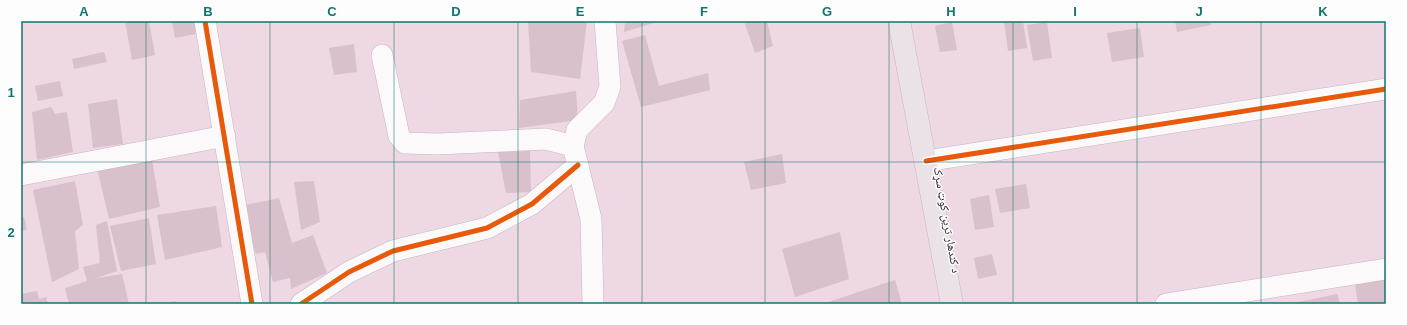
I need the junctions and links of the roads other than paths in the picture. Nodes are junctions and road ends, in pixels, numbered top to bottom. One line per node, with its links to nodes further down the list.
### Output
1 (205, 21): 6 (street)
2 (605, 21): 7 (street)
3 (899, 21): 8 (main road, د کندهار ترين کوټ سړک)
4 (382, 55): 7 (street)
5 (1386, 89): 8 (street)
6 (225, 136): 9 (street); 11 (street)
7 (576, 155): 12 (street); 13 (street)
8 (926, 161): 14 (main road, د کندهار ترين کوټ سړک)
9 (21, 175)
10 (1386, 269): 15 (street)
11 (252, 304)
12 (301, 304)
13 (593, 304)
14 (952, 304)
15 (1166, 304)

